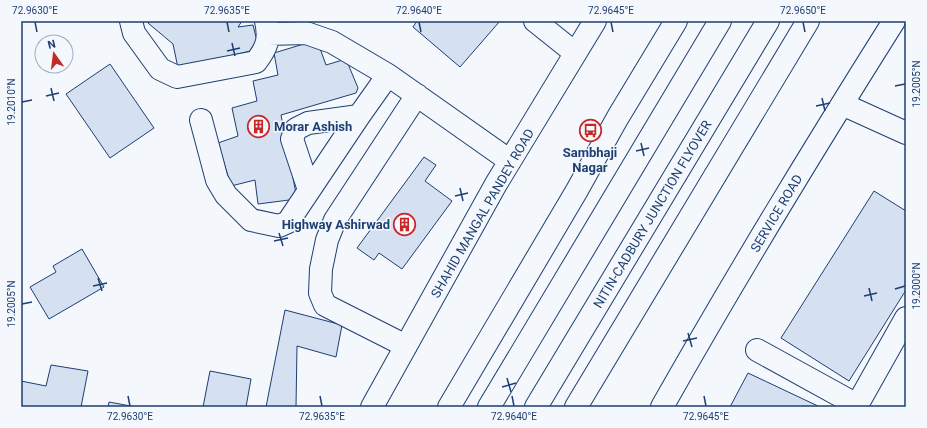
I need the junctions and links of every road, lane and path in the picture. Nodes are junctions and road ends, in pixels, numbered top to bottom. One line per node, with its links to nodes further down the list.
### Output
1 (131, 21): 9 (main road)
2 (535, 21): 10 (main road)
3 (594, 21): 10 (main road, SHAHID MANGAL PANDEY ROAD)
4 (676, 21): 24 (main road)
5 (720, 21): 25 (main road)
6 (768, 21): 26 (main road, NITIN-CADBURY JUNCTION FLYOVER)
7 (808, 21): 27 (main road)
8 (894, 21): 13 (main road, SERVICE ROAD)
9 (267, 27): 11 (main road)
10 (575, 53): 17 (main road, SHAHID MANGAL PANDEY ROAD)
11 (388, 76): 12 (main road); 14 (main road)
12 (417, 96): 17 (main road); 20 (main road)
13 (842, 104): 16 (main road); 28 (main road, SERVICE ROAD)
14 (359, 116): 18 (main road); 18 (main road)
15 (201, 120): 18 (main road)
16 (906, 133)
17 (510, 161): 20 (main road, SHAHID MANGAL PANDEY ROAD)
18 (309, 190)
19 (906, 318): 22 (main road)
20 (406, 346): 23 (main road, SHAHID MANGAL PANDEY ROAD)
21 (757, 350): 22 (main road)
22 (857, 406)
23 (372, 407)
24 (449, 407)
25 (488, 407)
26 (536, 407)
27 (576, 407)
28 (662, 407)

